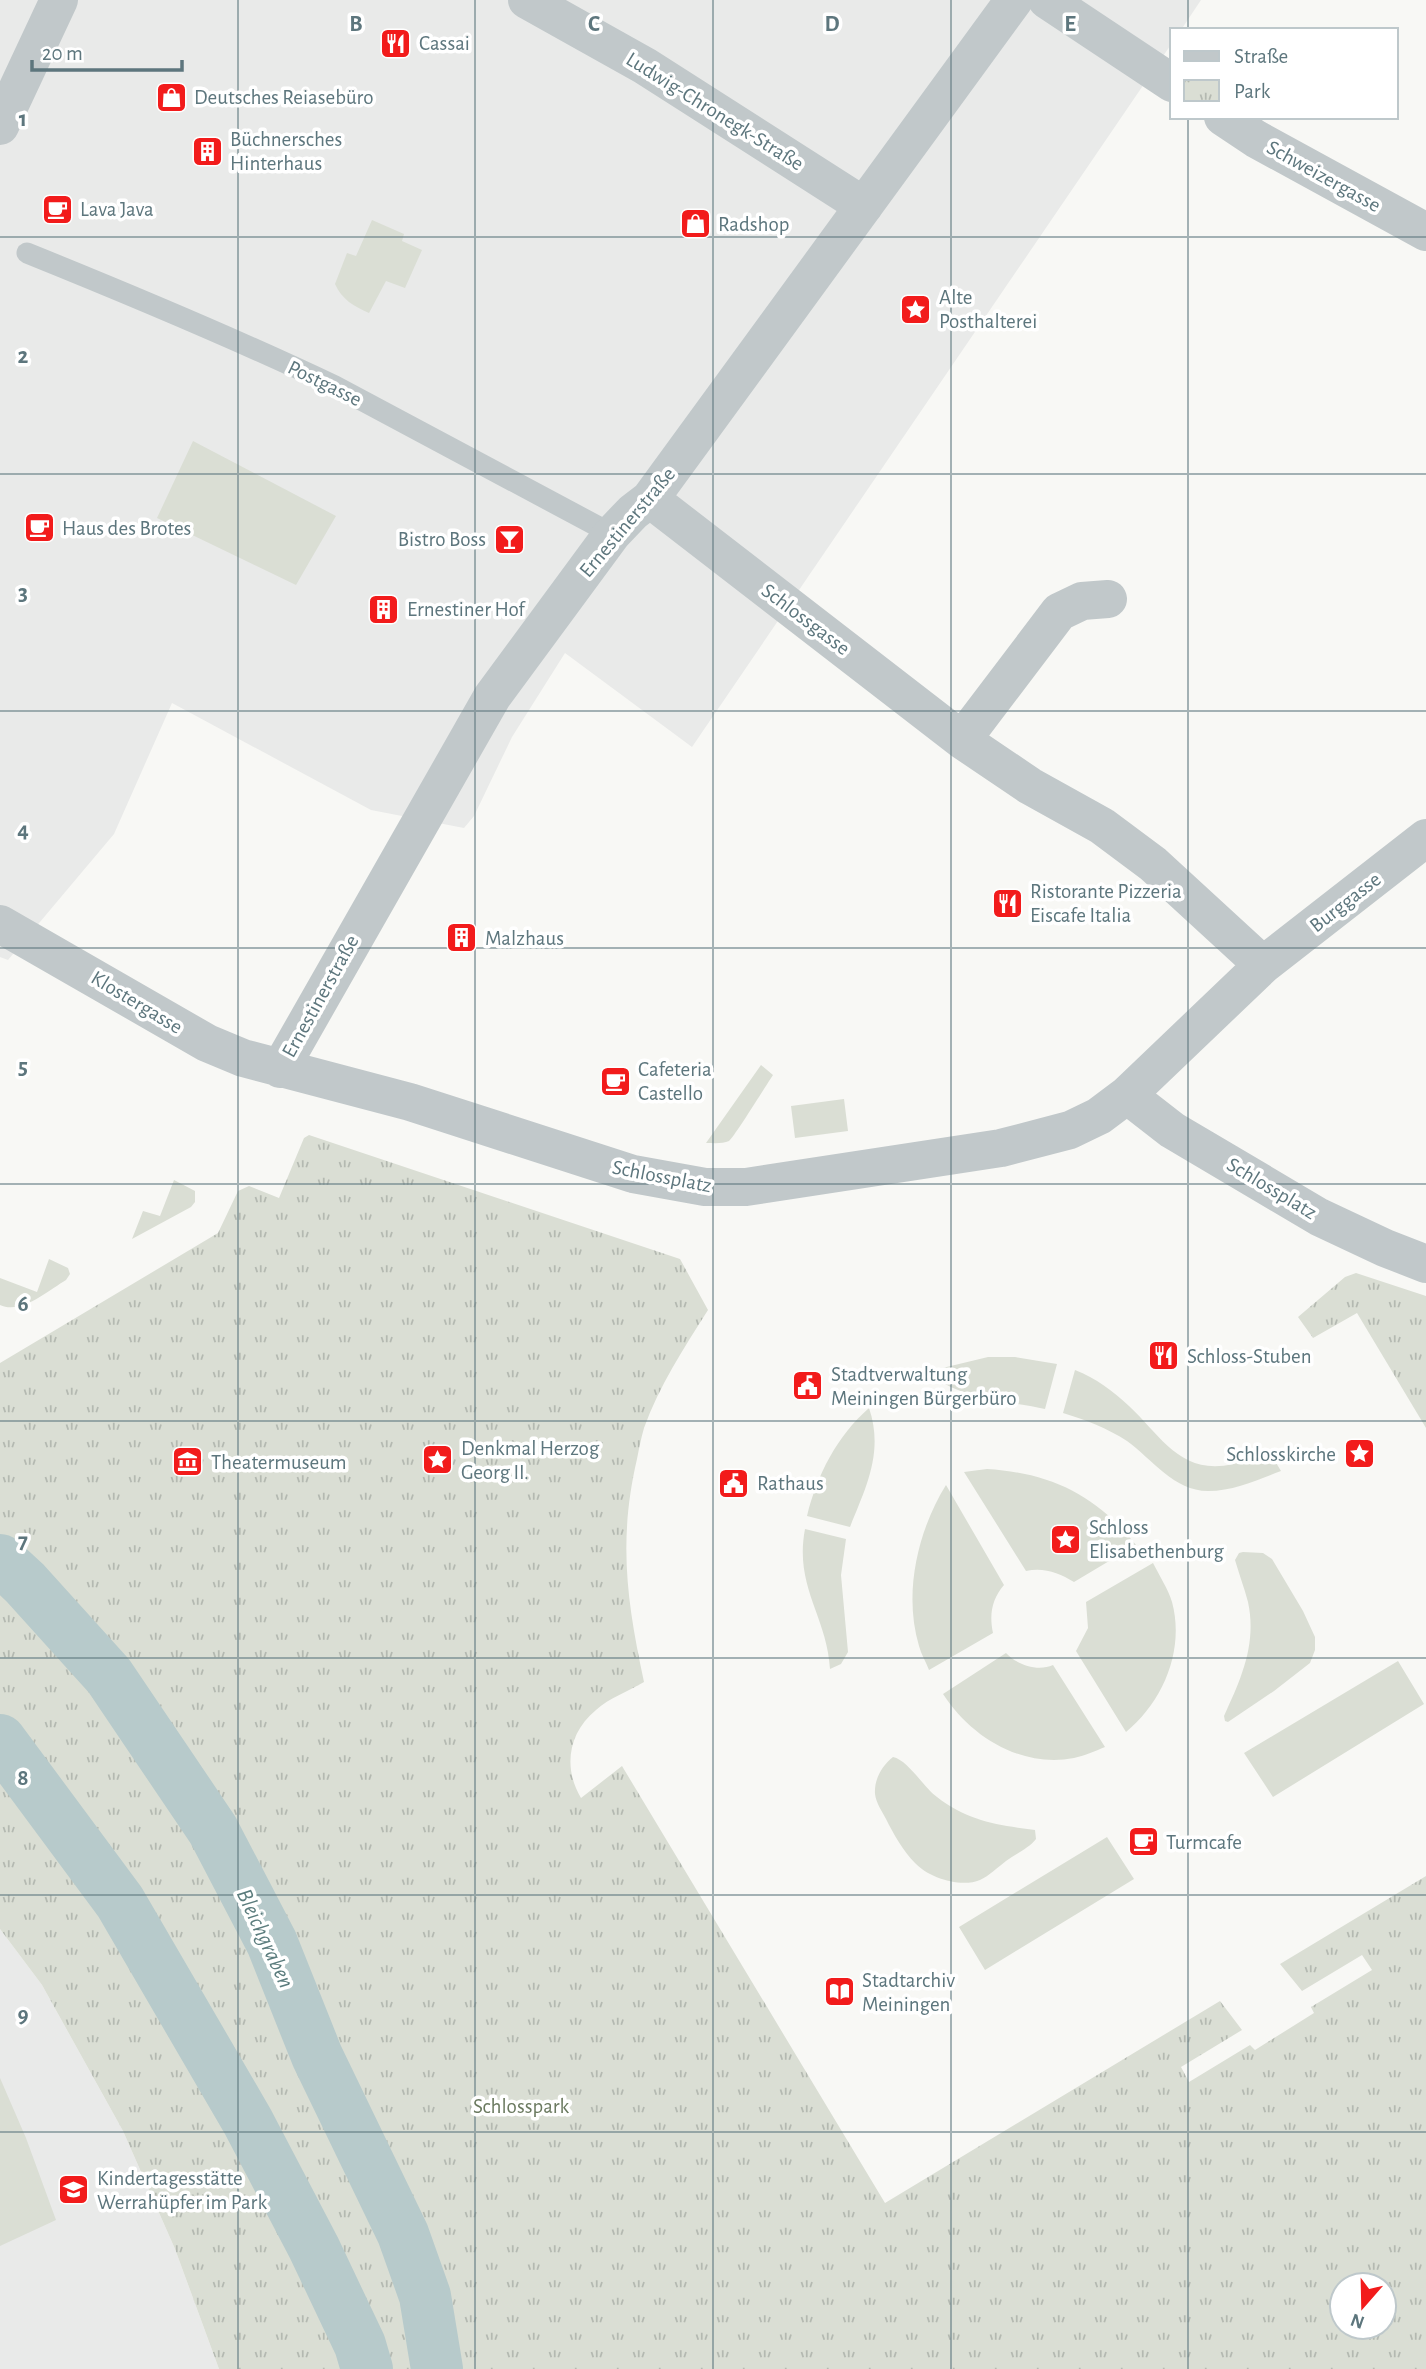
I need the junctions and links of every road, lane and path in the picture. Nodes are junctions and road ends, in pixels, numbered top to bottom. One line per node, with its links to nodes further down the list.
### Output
1 (59, 0): 7 (street)
2 (527, 0): 8 (street, Ludwig-Chronegk-Straße)
3 (1014, 0): 8 (street, Ernestinerstraße)
4 (1047, 0): 5 (street)
5 (1170, 82)
6 (1226, 119): 9 (street, Schweizergasse)
7 (0, 126)
8 (864, 206): 11 (street, Ernestinerstraße)
9 (1426, 232)
10 (27, 253): 12 (lane, Postgasse)
11 (650, 499): 12 (street, Ernestinerstraße); 14 (street, Schlossgasse)
12 (612, 534): 18 (street, Ernestinerstraße)
13 (1108, 599): 14 (street)
14 (962, 740): 17 (street, Schlossgasse)
15 (1426, 838): 17 (street, Burggasse)
16 (0, 924): 18 (street, Klostergasse)
17 (1263, 965): 19 (street, Schlossplatz)
18 (279, 1069): 19 (street, Schlossplatz)
19 (1127, 1096): 20 (street, Schlossplatz)
20 (1426, 1264)

